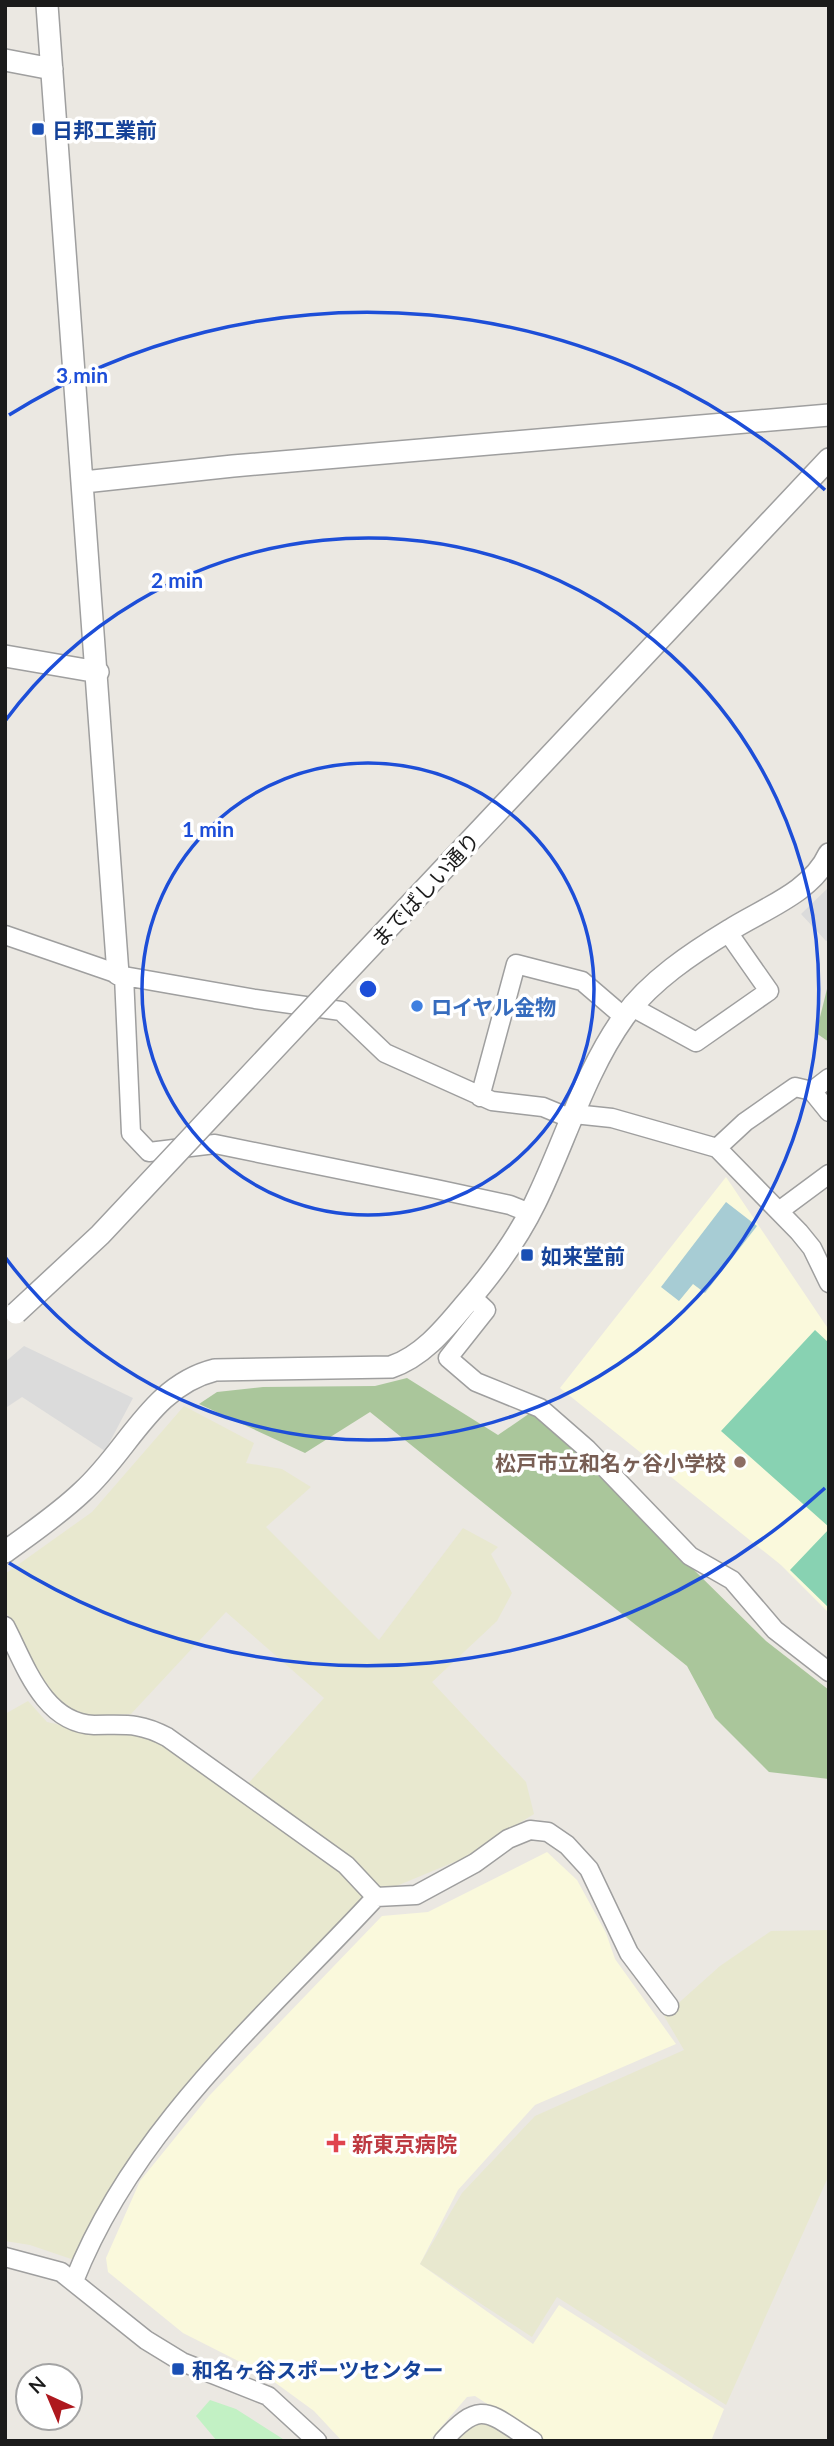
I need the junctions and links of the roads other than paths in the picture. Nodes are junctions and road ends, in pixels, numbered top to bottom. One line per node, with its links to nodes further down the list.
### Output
1 (47, 5): 3 (street)
2 (5, 60): 3 (street)
3 (52, 69): 6 (street)
4 (829, 415): 6 (street)
5 (829, 459): 27 (street, までばしい通り, bridge)
6 (84, 482): 8 (street)
7 (5, 656): 8 (street)
8 (98, 672): 12 (street)
9 (829, 853): 10 (street)
10 (727, 931): 13 (street); 13 (street)
11 (5, 935): 12 (street)
12 (121, 975): 16 (street); 22 (street)
13 (628, 1012): 16 (street); 18 (street)
14 (829, 1078): 15 (street)
15 (812, 1091): 17 (street); 19 (street)
16 (480, 1097): 18 (street)
17 (829, 1112)
18 (573, 1117): 19 (street); 22 (street)
19 (717, 1148): 21 (street)
20 (829, 1174): 21 (street)
21 (779, 1211): 24 (street)
22 (530, 1213): 26 (street)
23 (829, 1245): 24 (street)
24 (820, 1263): 25 (street)
25 (829, 1283)
26 (472, 1297): 28 (street); 30 (street)
27 (11, 1318)
28 (5, 1552)
29 (5, 1626): 31 (street)
30 (829, 1672)
31 (376, 1896): 32 (street); 34 (street)
32 (669, 2006)
33 (5, 2257): 34 (street)
34 (74, 2281): 35 (street)
35 (317, 2441)
36 (443, 2441): 37 (street)
37 (533, 2441)

